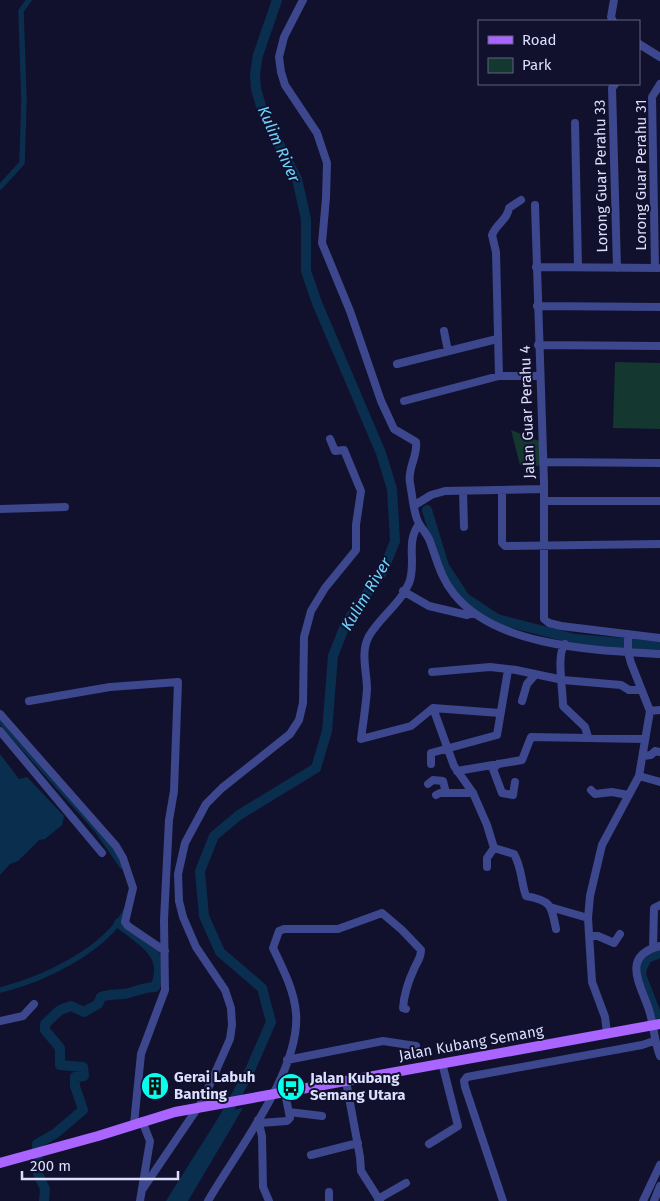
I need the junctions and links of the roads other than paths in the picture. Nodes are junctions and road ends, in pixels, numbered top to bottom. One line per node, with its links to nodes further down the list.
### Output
1 (303, 0): 34 (street)
2 (614, 0): 3 (street)
3 (612, 20)
4 (640, 46): 5 (street)
5 (660, 57)
6 (660, 84): 14 (street, Lorong Guar Perahu 31)
7 (614, 85): 13 (street, Lorong Guar Perahu 33)
8 (575, 123): 12 (street)
9 (520, 200): 18 (street)
10 (535, 204): 11 (street, Jalan Guar Perahu 4)
11 (536, 267): 12 (street); 15 (street, Jalan Guar Perahu 4)
12 (578, 267): 13 (street)
13 (616, 268): 14 (street)
14 (657, 268)
15 (537, 306): 16 (street); 19 (street, Jalan Guar Perahu 4)
16 (660, 307)
17 (444, 331): 21 (street)
18 (497, 339): 21 (street); 23 (street)
19 (538, 345): 20 (street); 24 (street, Jalan Guar Perahu 4)
20 (660, 346)
21 (448, 351): 22 (street)
22 (397, 364)
23 (499, 376): 24 (street); 25 (street)
24 (540, 376): 27 (street, Jalan Guar Perahu 4)
25 (404, 401)
26 (330, 439): 102 (street)
27 (544, 462): 28 (street); 29 (street, Jalan Guar Perahu 4)
28 (660, 463)
29 (544, 489): 31 (street); 32 (street, Jalan Guar Perahu 4)
30 (463, 491): 31 (street); 34 (street); 38 (street)
31 (502, 491): 39 (street)
32 (544, 501): 33 (street); 39 (street, Jalan Guar Perahu 4)
33 (660, 501)
34 (415, 505): 37 (street)
35 (65, 507): 36 (street)
36 (0, 509)
37 (419, 524): 41 (street); 42 (street)
38 (464, 527)
39 (544, 544): 40 (street); 43 (street, Jalan Guar Perahu 4)
40 (660, 544)
41 (403, 591): 42 (street); 55 (street)
42 (473, 613): 45 (street)
43 (628, 636): 44 (street); 46 (street)
44 (660, 638)
45 (565, 644): 46 (street); 51 (street)
46 (628, 651): 47 (street); 52 (street)
47 (660, 654)
48 (508, 670): 49 (street); 50 (street); 58 (street)
49 (432, 672)
50 (534, 676): 51 (street); 54 (street)
51 (563, 680): 52 (street); 61 (street)
52 (641, 690): 57 (street)
53 (30, 701): 88 (street)
54 (522, 701)
55 (433, 708): 58 (street); 63 (street)
56 (660, 710): 57 (street)
57 (650, 711): 62 (street)
58 (500, 713): 63 (street)
59 (0, 714): 88 (street)
60 (0, 732): 79 (street)
61 (588, 737): 62 (street); 67 (street)
62 (644, 739): 65 (street)
63 (447, 750): 66 (street); 68 (street)
64 (660, 752): 65 (street)
65 (643, 756): 69 (street)
66 (431, 764)
67 (498, 764): 68 (street); 70 (street)
68 (457, 771): 75 (street)
69 (639, 776): 71 (street); 77 (street)
70 (515, 782)
71 (660, 782)
72 (428, 784): 74 (street)
73 (591, 790): 77 (street)
74 (446, 793): 75 (street); 76 (street)
75 (473, 794): 78 (street)
76 (436, 795)
77 (628, 796): 83 (street)
78 (494, 848): 80 (street); 82 (street)
79 (102, 853)
80 (487, 867)
81 (660, 905): 87 (street)
82 (550, 906): 83 (street); 84 (street)
83 (588, 918): 86 (street)
84 (556, 929)
85 (620, 934): 86 (street)
86 (589, 936): 93 (street)
87 (657, 947): 92 (street)
88 (165, 951): 105 (street)
89 (34, 1004): 91 (street)
90 (406, 1009): 97 (street)
91 (0, 1021)
92 (656, 1024): 93 (main road, Jalan Kubang Semang); 94 (street)
93 (607, 1033): 98 (main road, Jalan Kubang Semang)
94 (654, 1040): 96 (street); 121 (street)
95 (416, 1046): 97 (street)
96 (660, 1056)
97 (287, 1060): 101 (street)
98 (442, 1063): 99 (main road, Jalan Kubang Semang); 108 (street)
99 (346, 1081): 100 (main road, Jalan Kubang Semang); 107 (street)
100 (285, 1093): 101 (main road, Jalan Kubang Semang); 103 (street)
101 (274, 1095): 102 (main road, Jalan Kubang Semang); 106 (street)
102 (200, 1108): 105 (main road, Jalan Kubang Semang); 114 (street)
103 (289, 1112): 104 (street); 106 (street)
104 (322, 1116)
105 (138, 1122): 110 (main road, Jalan Kubang Semang); 114 (street)
106 (259, 1122): 118 (street); 119 (street)
107 (358, 1143): 109 (street); 116 (street)
108 (429, 1144)
109 (311, 1155)
110 (0, 1162)
111 (660, 1165): 122 (street)
112 (406, 1183): 116 (street)
113 (660, 1186): 123 (street)
114 (142, 1190): 117 (street)
115 (329, 1192): 120 (street)
116 (379, 1200)
117 (140, 1201)
118 (208, 1201)
119 (269, 1201)
120 (330, 1201)
121 (503, 1201)
122 (643, 1201)
123 (654, 1201)

